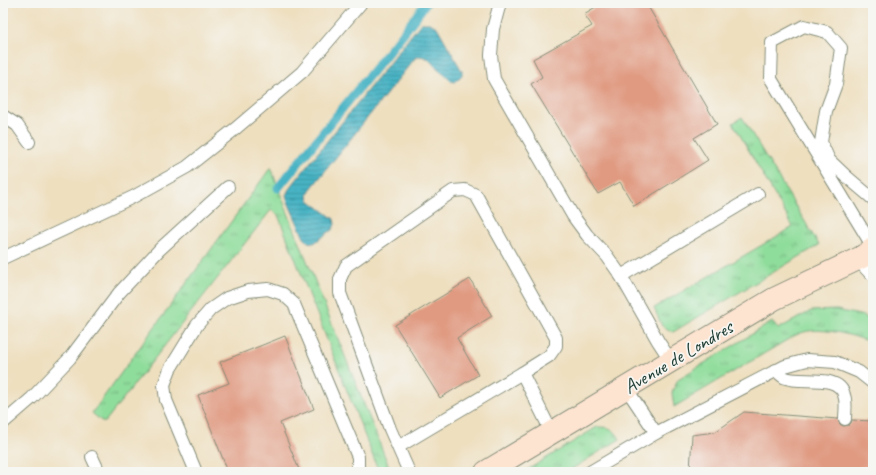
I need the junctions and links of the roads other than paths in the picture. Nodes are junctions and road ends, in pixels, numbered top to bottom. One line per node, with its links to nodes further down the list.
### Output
1 (361, 3): 9 (lane)
2 (500, 3): 10 (lane)
3 (3, 116): 4 (lane)
4 (29, 142)
5 (228, 186): 17 (lane)
6 (758, 194): 10 (lane)
7 (873, 199): 8 (lane)
8 (870, 256): 11 (street, Avenue de Londres)
9 (3, 258)
10 (621, 276): 11 (lane)
11 (671, 361): 15 (street, Avenue de Londres)
12 (776, 370): 14 (lane); 16 (lane); 19 (lane)
13 (522, 373): 18 (lane); 20 (lane); 20 (lane)
14 (873, 383)
15 (626, 388): 18 (street, Avenue de Londres); 19 (lane)
16 (845, 419)
17 (3, 423)
18 (552, 432): 26 (street, Avenue de Londres)
19 (656, 433): 27 (lane)
20 (398, 447): 25 (lane)
21 (92, 457): 22 (lane)
22 (99, 472)
23 (196, 472): 24 (lane)
24 (358, 472)
25 (409, 472)
26 (486, 472)
27 (590, 472)

